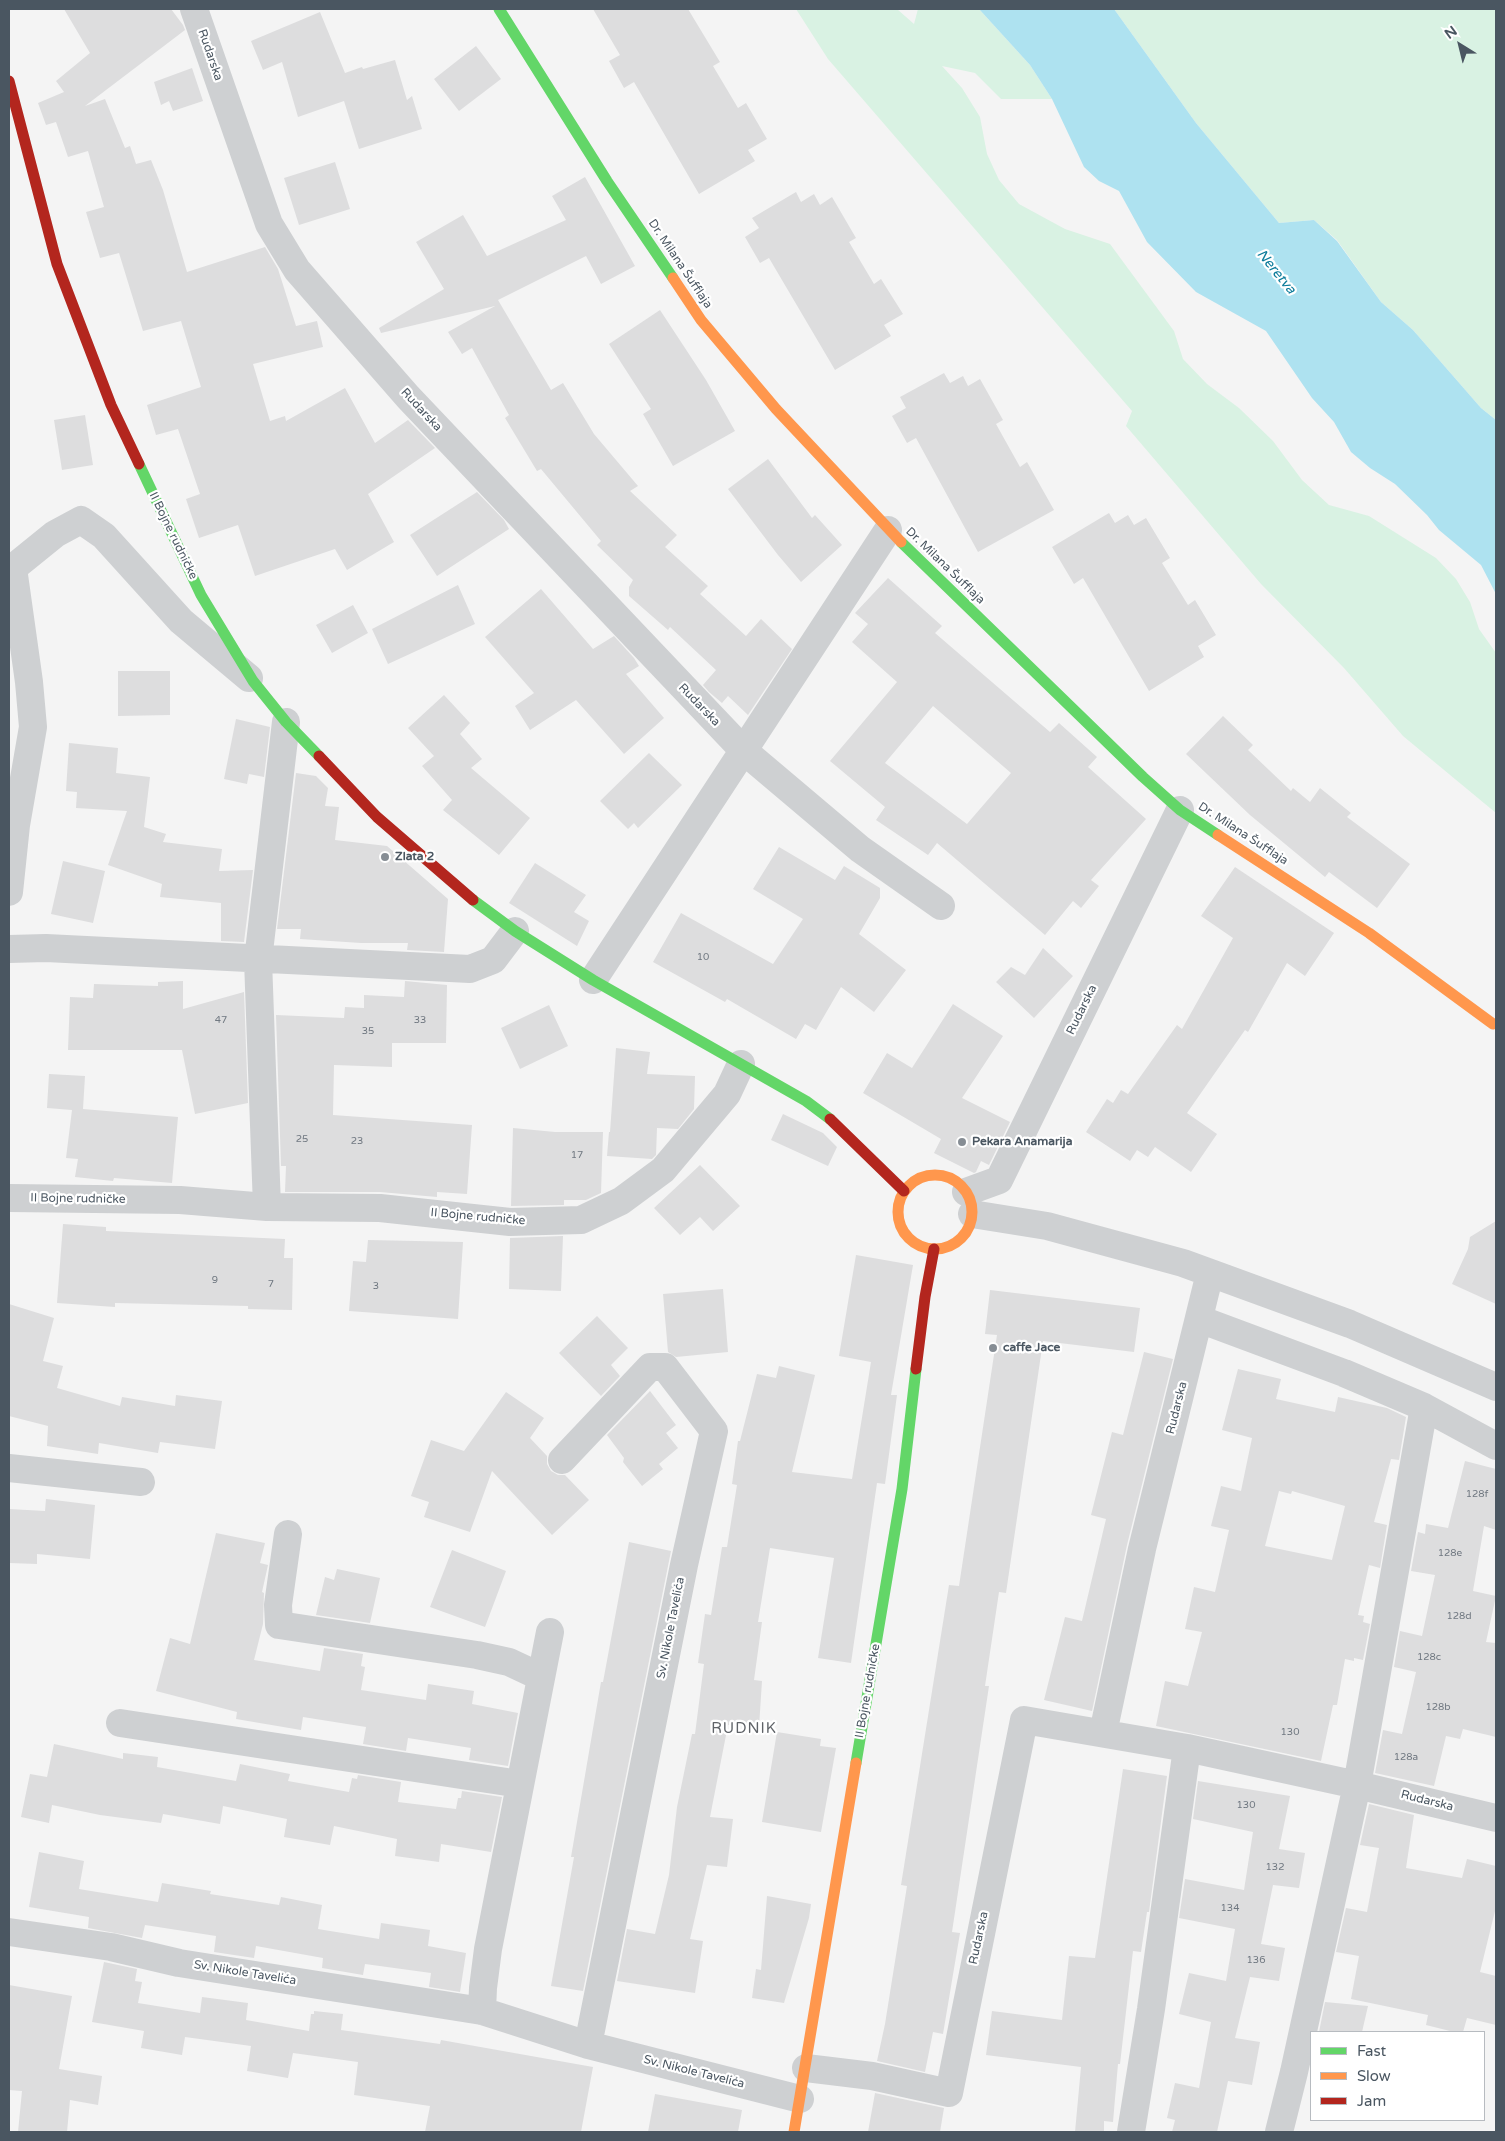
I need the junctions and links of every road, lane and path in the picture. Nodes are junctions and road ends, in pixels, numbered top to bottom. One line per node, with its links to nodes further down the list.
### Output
1 (194, 9): 8 (street, Rudarska)
2 (499, 9): 4 (street, Dr. Milana Šufflaja)
3 (9, 81): 6 (street, II Bojne rudničke)
4 (888, 530): 8 (street); 9 (street, Dr. Milana Šufflaja)
5 (11, 568): 6 (street); 10 (street)
6 (253, 681): 7 (street, II Bojne rudničke)
7 (286, 722): 12 (street, II Bojne rudničke); 14 (street)
8 (744, 751): 11 (street, Rudarska); 15 (street)
9 (1180, 810): 16 (street, Dr. Milana Šufflaja); 20 (street, Rudarska)
10 (9, 892)
11 (941, 906)
12 (515, 931): 14 (street); 15 (street, II Bojne rudničke)
13 (9, 949): 14 (street)
14 (258, 960): 21 (street)
15 (593, 980): 17 (street, II Bojne rudničke)
16 (1493, 1024)
17 (741, 1064): 18 (street, II Bojne rudničke); 21 (street, II Bojne rudničke)
18 (904, 1191): 20 (street); 22 (street)
19 (9, 1198): 21 (street, II Bojne rudničke)
20 (969, 1203): 22 (street); 23 (street)
21 (266, 1206)
22 (934, 1249): 43 (street, II Bojne rudničke)
23 (1210, 1272): 24 (street, Rudarska); 25 (street)
24 (1199, 1319): 26 (street); 35 (street, Rudarska)
25 (1496, 1387)
26 (1424, 1407): 27 (street); 38 (street)
27 (1496, 1446)
28 (562, 1460): 42 (street, Sv. Nikole Tavelića)
29 (9, 1468): 30 (street)
30 (141, 1482)
31 (288, 1534): 33 (street)
32 (550, 1632): 33 (street)
33 (541, 1676): 37 (street)
34 (120, 1724): 37 (street)
35 (1103, 1733): 36 (street, Rudarska); 43 (street, Rudarska)
36 (1187, 1748): 38 (street, Rudarska); 46 (street)
37 (520, 1784): 41 (street)
38 (1357, 1784): 39 (street, Rudarska); 47 (street)
39 (1496, 1818)
40 (9, 1932): 41 (street, Sv. Nikole Tavelića)
41 (482, 2011): 42 (street, Sv. Nikole Tavelića)
42 (588, 2046): 44 (street, Sv. Nikole Tavelića)
43 (806, 2068): 44 (street, II Bojne rudničke)
44 (800, 2099): 45 (street, II Bojne rudničke)
45 (794, 2132)
46 (1130, 2132)
47 (1279, 2132)

